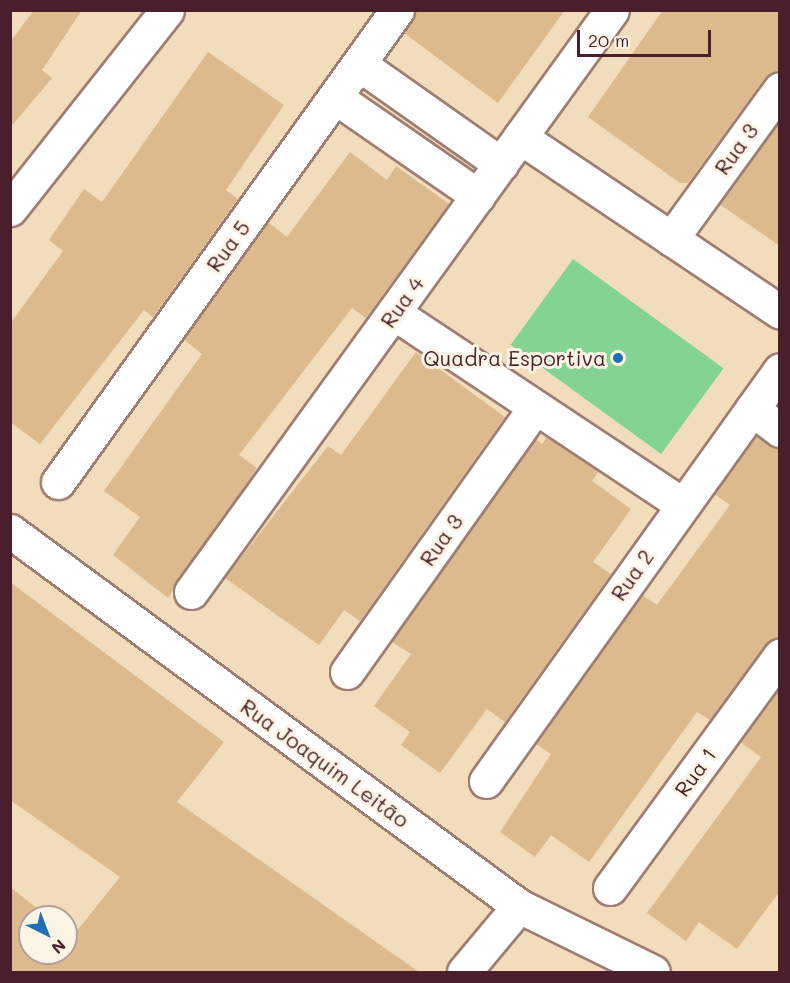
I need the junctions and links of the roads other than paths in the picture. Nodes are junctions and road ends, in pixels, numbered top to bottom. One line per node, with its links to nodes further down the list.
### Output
1 (167, 10): 10 (street)
2 (397, 10): 4 (street, Rua 5)
3 (612, 10): 7 (street, Rua 4)
4 (359, 64): 6 (street, Rua 5); 8 (street)
5 (780, 89): 11 (street, Rua 3)
6 (336, 97): 9 (street); 18 (street, Rua 5)
7 (520, 137): 8 (street, Rua 4); 11 (street)
8 (501, 164): 9 (street, Rua 4)
9 (478, 196): 13 (street, Rua 4)
10 (10, 209)
11 (671, 239): 12 (street)
12 (780, 312)
13 (394, 313): 15 (street); 21 (street, Rua 4)
14 (780, 370): 16 (street, Rua 2)
15 (535, 407): 19 (street); 23 (street, Rua 3)
16 (752, 409): 17 (street); 19 (street, Rua 2)
17 (780, 430)
18 (58, 482)
19 (682, 504): 24 (street, Rua 2)
20 (10, 531): 26 (street, Rua Joaquim Leitão)
21 (190, 592)
22 (780, 656): 25 (street, Rua 1)
23 (347, 672)
24 (486, 781)
25 (610, 888)
26 (519, 906): 27 (street); 28 (street, Rua Joaquim Leitão)
27 (464, 972)
28 (653, 972)

